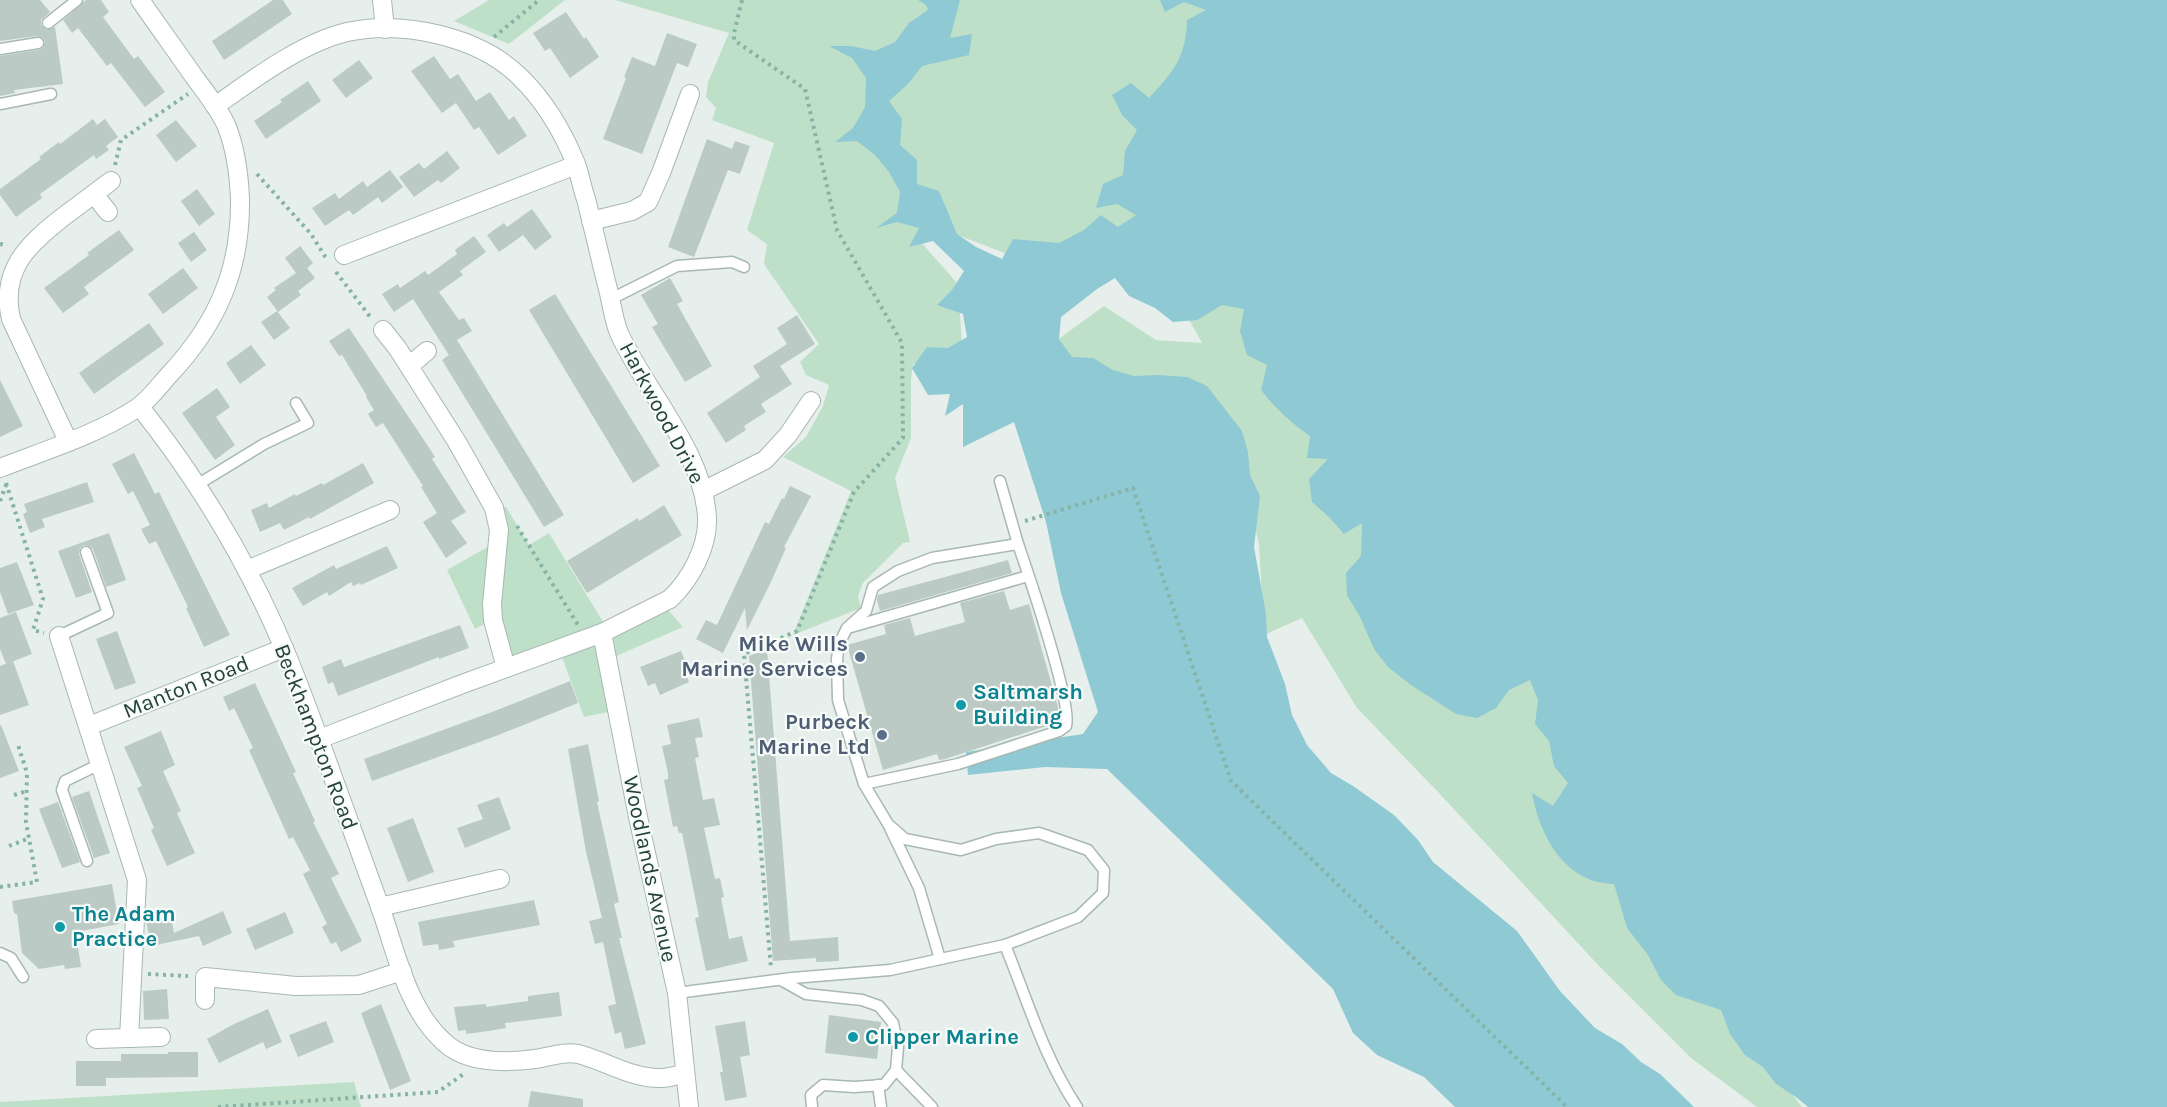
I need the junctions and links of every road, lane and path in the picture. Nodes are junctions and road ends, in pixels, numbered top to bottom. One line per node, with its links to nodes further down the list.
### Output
1 (77, 0): 6 (lane)
2 (140, 0): 11 (street)
3 (382, 0): 7 (street)
4 (538, 0): 10 (path)
5 (742, 0): 70 (path)
6 (48, 23)
7 (385, 29): 10 (street, Harkwood Drive); 15 (street, Harkwood Drive)
8 (38, 43): 9 (lane)
9 (0, 49)
10 (479, 49): 17 (street, Harkwood Drive)
11 (201, 86): 15 (street); 18 (path)
12 (51, 94): 14 (lane)
13 (690, 94): 21 (street)
14 (0, 104)
15 (215, 106): 16 (street)
16 (236, 160): 25 (path); 30 (street)
17 (576, 165): 21 (street, Harkwood Drive); 22 (street)
18 (111, 181): 19 (street)
19 (94, 194): 20 (street); 31 (street)
20 (108, 212)
21 (591, 221): 24 (street, Harkwood Drive)
22 (344, 255)
23 (744, 267): 24 (lane)
24 (611, 299): 35 (street, Harkwood Drive)
25 (383, 330): 27 (street)
26 (427, 351): 27 (street)
27 (409, 366): 37 (street)
28 (811, 401): 35 (street)
29 (296, 403): 34 (lane)
30 (140, 407): 31 (street); 34 (street, Beckhampton Road)
31 (68, 441): 32 (street)
32 (3, 473): 36 (path); 45 (path)
33 (1000, 481): 39 (lane)
34 (197, 485): 42 (street, Beckhampton Road)
35 (703, 490): 46 (street, Harkwood Drive)
36 (0, 501)
37 (494, 508): 46 (path); 48 (street)
38 (390, 510): 42 (street)
39 (1013, 525): 40 (lane); 86 (path)
40 (1018, 544): 43 (lane); 44 (lane)
41 (87, 552): 45 (lane)
42 (247, 570): 47 (street, Beckhampton Road)
43 (1028, 576): 44 (lane); 53 (lane)
44 (848, 628): 53 (lane)
45 (59, 636): 49 (street)
46 (594, 636): 48 (street, Harkwood Drive); 71 (street, Woodlands Avenue)
47 (284, 648): 49 (street, Manton Road); 50 (street, Beckhampton Road)
48 (506, 668): 50 (street, Harkwood Drive)
49 (89, 726): 52 (street)
50 (319, 740): 62 (street, Beckhampton Road)
51 (18, 745): 54 (path)
52 (100, 764): 59 (lane); 67 (street)
53 (864, 784): 56 (lane)
54 (27, 791): 55 (path); 57 (path)
55 (14, 795)
56 (888, 824): 63 (lane); 65 (lane)
57 (27, 839): 58 (path); 61 (path)
58 (9, 846)
59 (87, 861)
60 (501, 879): 62 (street)
61 (0, 887)
62 (380, 907): 66 (street, Beckhampton Road)
63 (1005, 945): 65 (lane); 85 (lane)
64 (0, 953): 68 (lane)
65 (940, 959): 70 (lane)
66 (402, 970): 69 (street); 76 (street, Beckhampton Road)
67 (132, 973): 69 (path); 74 (street)
68 (23, 976)
69 (205, 977): 72 (street)
70 (776, 980): 71 (lane); 77 (lane)
71 (677, 993): 78 (street, Woodlands Avenue)
72 (205, 1000)
73 (161, 1036): 74 (street)
74 (129, 1038): 75 (street)
75 (96, 1039)
76 (482, 1061): 78 (street, Beckhampton Road); 80 (path)
77 (896, 1070): 79 (lane); 84 (lane)
78 (685, 1073): 81 (street, Woodlands Avenue)
79 (878, 1085): 82 (lane); 83 (lane)
80 (218, 1107)
81 (689, 1107)
82 (812, 1107)
83 (881, 1107)
84 (932, 1107)
85 (1077, 1107)
86 (1567, 1107)

